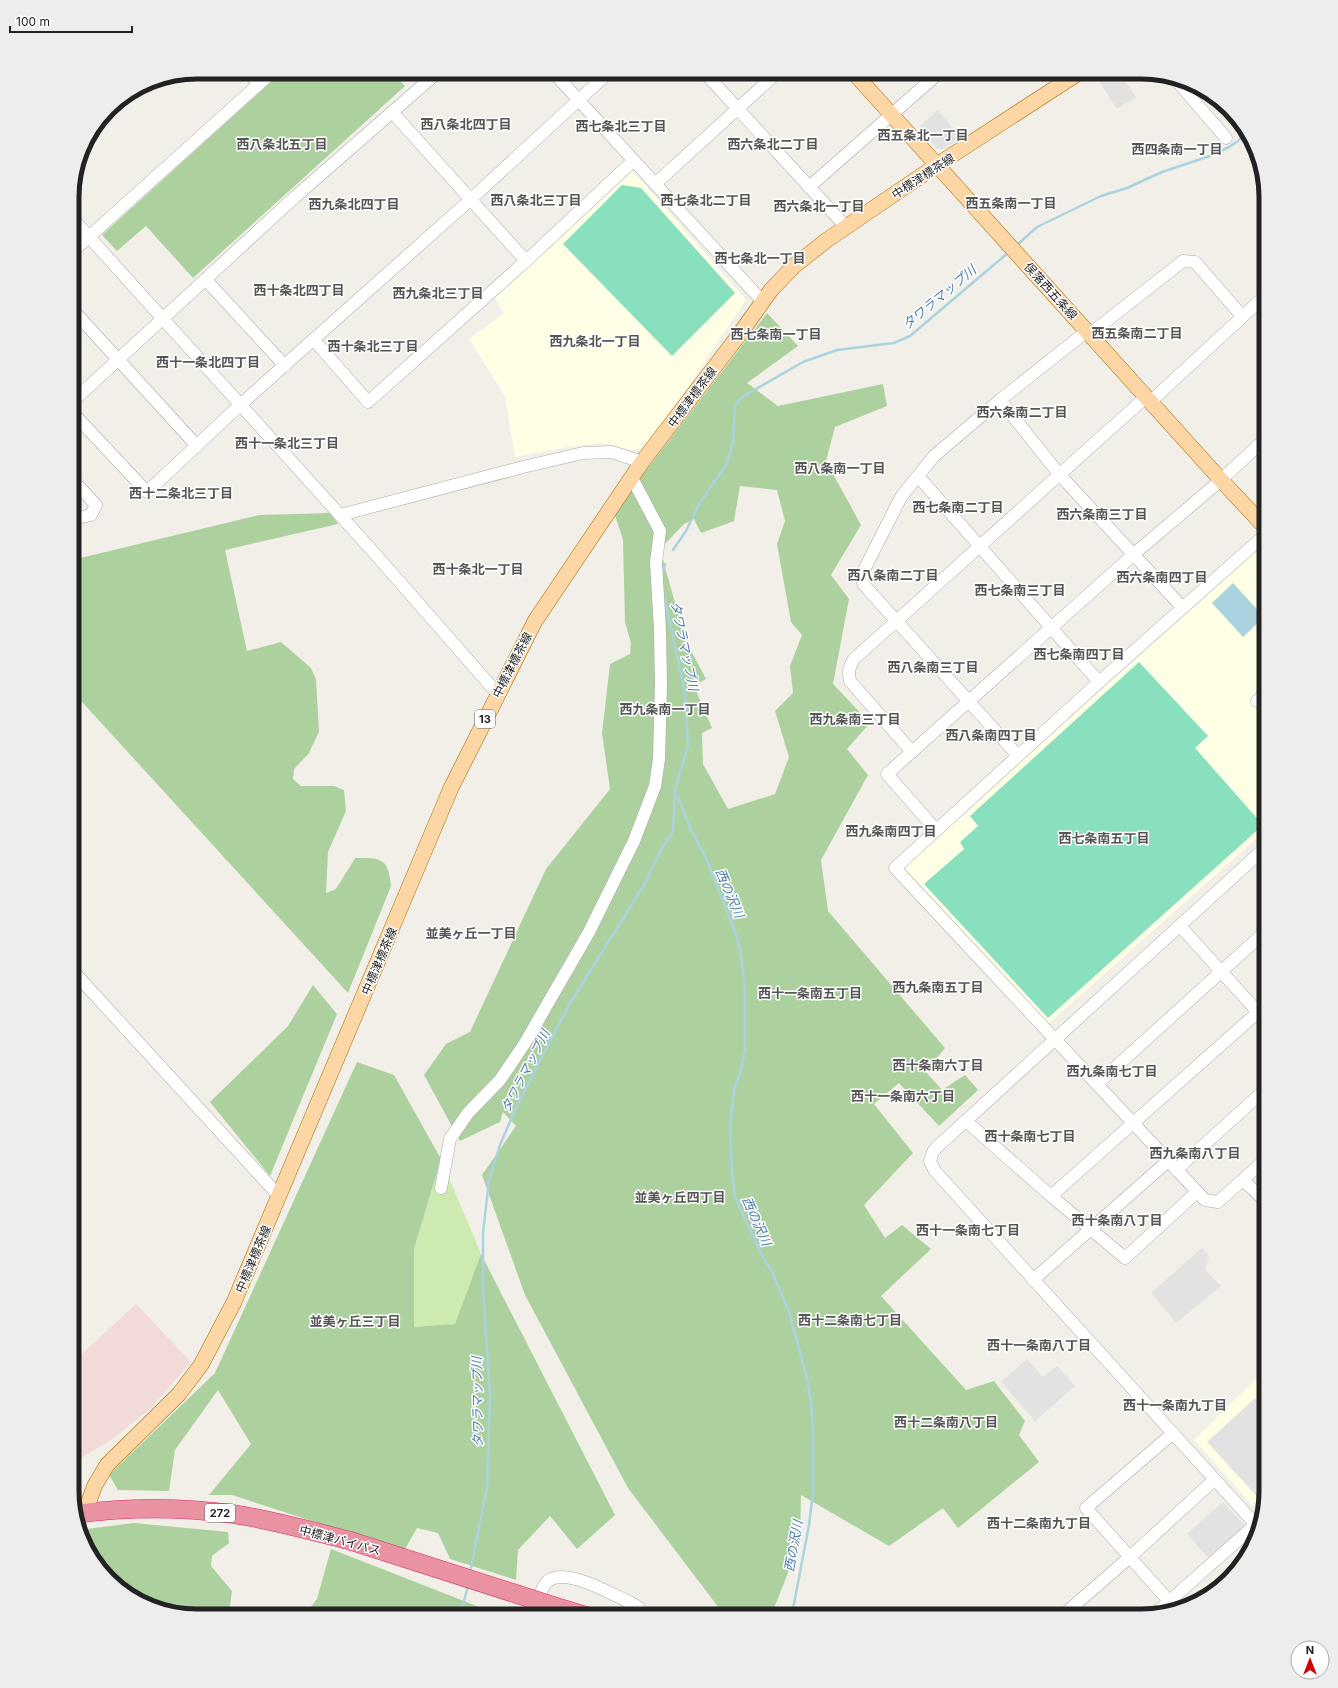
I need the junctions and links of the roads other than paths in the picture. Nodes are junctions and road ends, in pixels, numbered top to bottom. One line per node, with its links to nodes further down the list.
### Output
1 (254, 79): 11 (street)
2 (264, 79): 11 (street)
3 (430, 79): 15 (street)
4 (560, 79): 13 (street)
5 (600, 79): 13 (street)
6 (710, 79): 14 (street)
7 (770, 79): 14 (street)
8 (860, 79): 16 (main road, 俣落西五条線)
9 (932, 79): 16 (street)
10 (1069, 79): 19 (main road, 中標津標茶線 / 13)
11 (259, 84): 25 (street)
12 (1182, 86): 17 (street)
13 (578, 100): 18 (street); 22 (street)
14 (738, 109): 20 (street); 21 (street)
15 (392, 113): 22 (street); 28 (street)
16 (892, 114): 19 (main road, 俣落西五条線); 21 (street)
17 (1226, 138)
18 (633, 161): 20 (street); 27 (street)
19 (937, 165): 24 (main road, 中標津標茶線 / 13); 34 (main road, 俣落西五条線)
20 (655, 184): 30 (street)
21 (809, 186): 24 (street)
22 (470, 200): 27 (street); 35 (street)
23 (79, 225): 25 (street)
24 (846, 227): 30 (main road, 中標津標茶線 / 13)
25 (89, 236): 26 (street); 33 (street)
26 (79, 245)
27 (526, 261): 35 (street)
28 (206, 280): 33 (street); 37 (street)
29 (1259, 301): 31 (street)
30 (763, 302): 45 (main road, 中標津標茶線 / 13)
31 (1242, 316): 34 (street); 39 (street)
32 (79, 317): 36 (street)
33 (163, 319): 36 (street); 41 (street)
34 (1088, 333): 39 (main road, 俣落西五条線); 40 (street)
35 (314, 340): 37 (street)
36 (118, 360): 38 (street); 44 (street)
37 (285, 366): 41 (street)
38 (79, 396)
39 (1148, 399): 46 (street); 49 (main road, 俣落西五条線)
40 (1000, 400): 46 (street); 47 (street)
41 (240, 405): 44 (street); 51 (street)
42 (79, 419): 44 (street)
43 (1259, 445): 49 (street)
44 (197, 446)
45 (642, 462): 48 (main road, 中標津標茶線 / 13); 51 (street)
46 (1059, 474): 55 (street); 56 (street)
47 (918, 476): 55 (street); 58 (street)
48 (632, 478): 61 (main road, 中標津標茶線 / 13); 82 (street)
49 (1221, 480): 53 (main road, 俣落西五条線); 56 (street)
50 (79, 487): 52 (street)
51 (340, 515): 61 (street)
52 (79, 518)
53 (1259, 519)
54 (1259, 531): 57 (street)
55 (980, 546): 58 (street); 59 (street)
56 (1134, 554): 57 (street); 59 (street)
57 (1182, 608): 60 (street)
58 (896, 620): 62 (street); 63 (street)
59 (1052, 628): 60 (street); 62 (street)
60 (1099, 682): 64 (street)
61 (497, 693): 85 (main road, 中標津標茶線 / 13)
62 (969, 701): 63 (street); 64 (street)
63 (912, 752): 65 (street)
64 (1018, 756): 65 (street)
65 (936, 830): 73 (street)
66 (1259, 855): 67 (street)
67 (1180, 926): 69 (street); 73 (street)
68 (1259, 936): 69 (street)
69 (1221, 971): 71 (street); 74 (street)
70 (79, 978): 85 (street)
71 (1259, 1009)
72 (1259, 1016): 77 (street)
73 (1055, 1040): 74 (street); 76 (street)
74 (1097, 1084): 77 (street)
75 (1259, 1095): 80 (street)
76 (966, 1121): 86 (street); 88 (street)
77 (1133, 1123): 78 (street); 86 (street)
78 (1168, 1161): 80 (street); 87 (street)
79 (1259, 1165): 81 (street)
80 (1176, 1170): 83 (street)
81 (1243, 1180): 83 (street); 84 (street)
82 (441, 1188)
83 (1197, 1192): 87 (street)
84 (1259, 1195)
85 (279, 1196): 91 (main road, 中標津標茶線 / 13)
86 (1051, 1196): 87 (street)
87 (1091, 1230): 88 (street)
88 (1033, 1280): 89 (street)
89 (1172, 1434): 90 (street); 95 (street)
90 (1214, 1480): 93 (street); 95 (street)
91 (81, 1511)
92 (81, 1513): 99 (highway, 中標津バイパス / 272, bridge)
93 (1254, 1523)
94 (1253, 1528): 96 (street)
95 (1130, 1557): 97 (street); 101 (street)
96 (1175, 1604)
97 (1172, 1605)
98 (537, 1609): 100 (street)
99 (564, 1609)
100 (639, 1609)
101 (1070, 1609)

